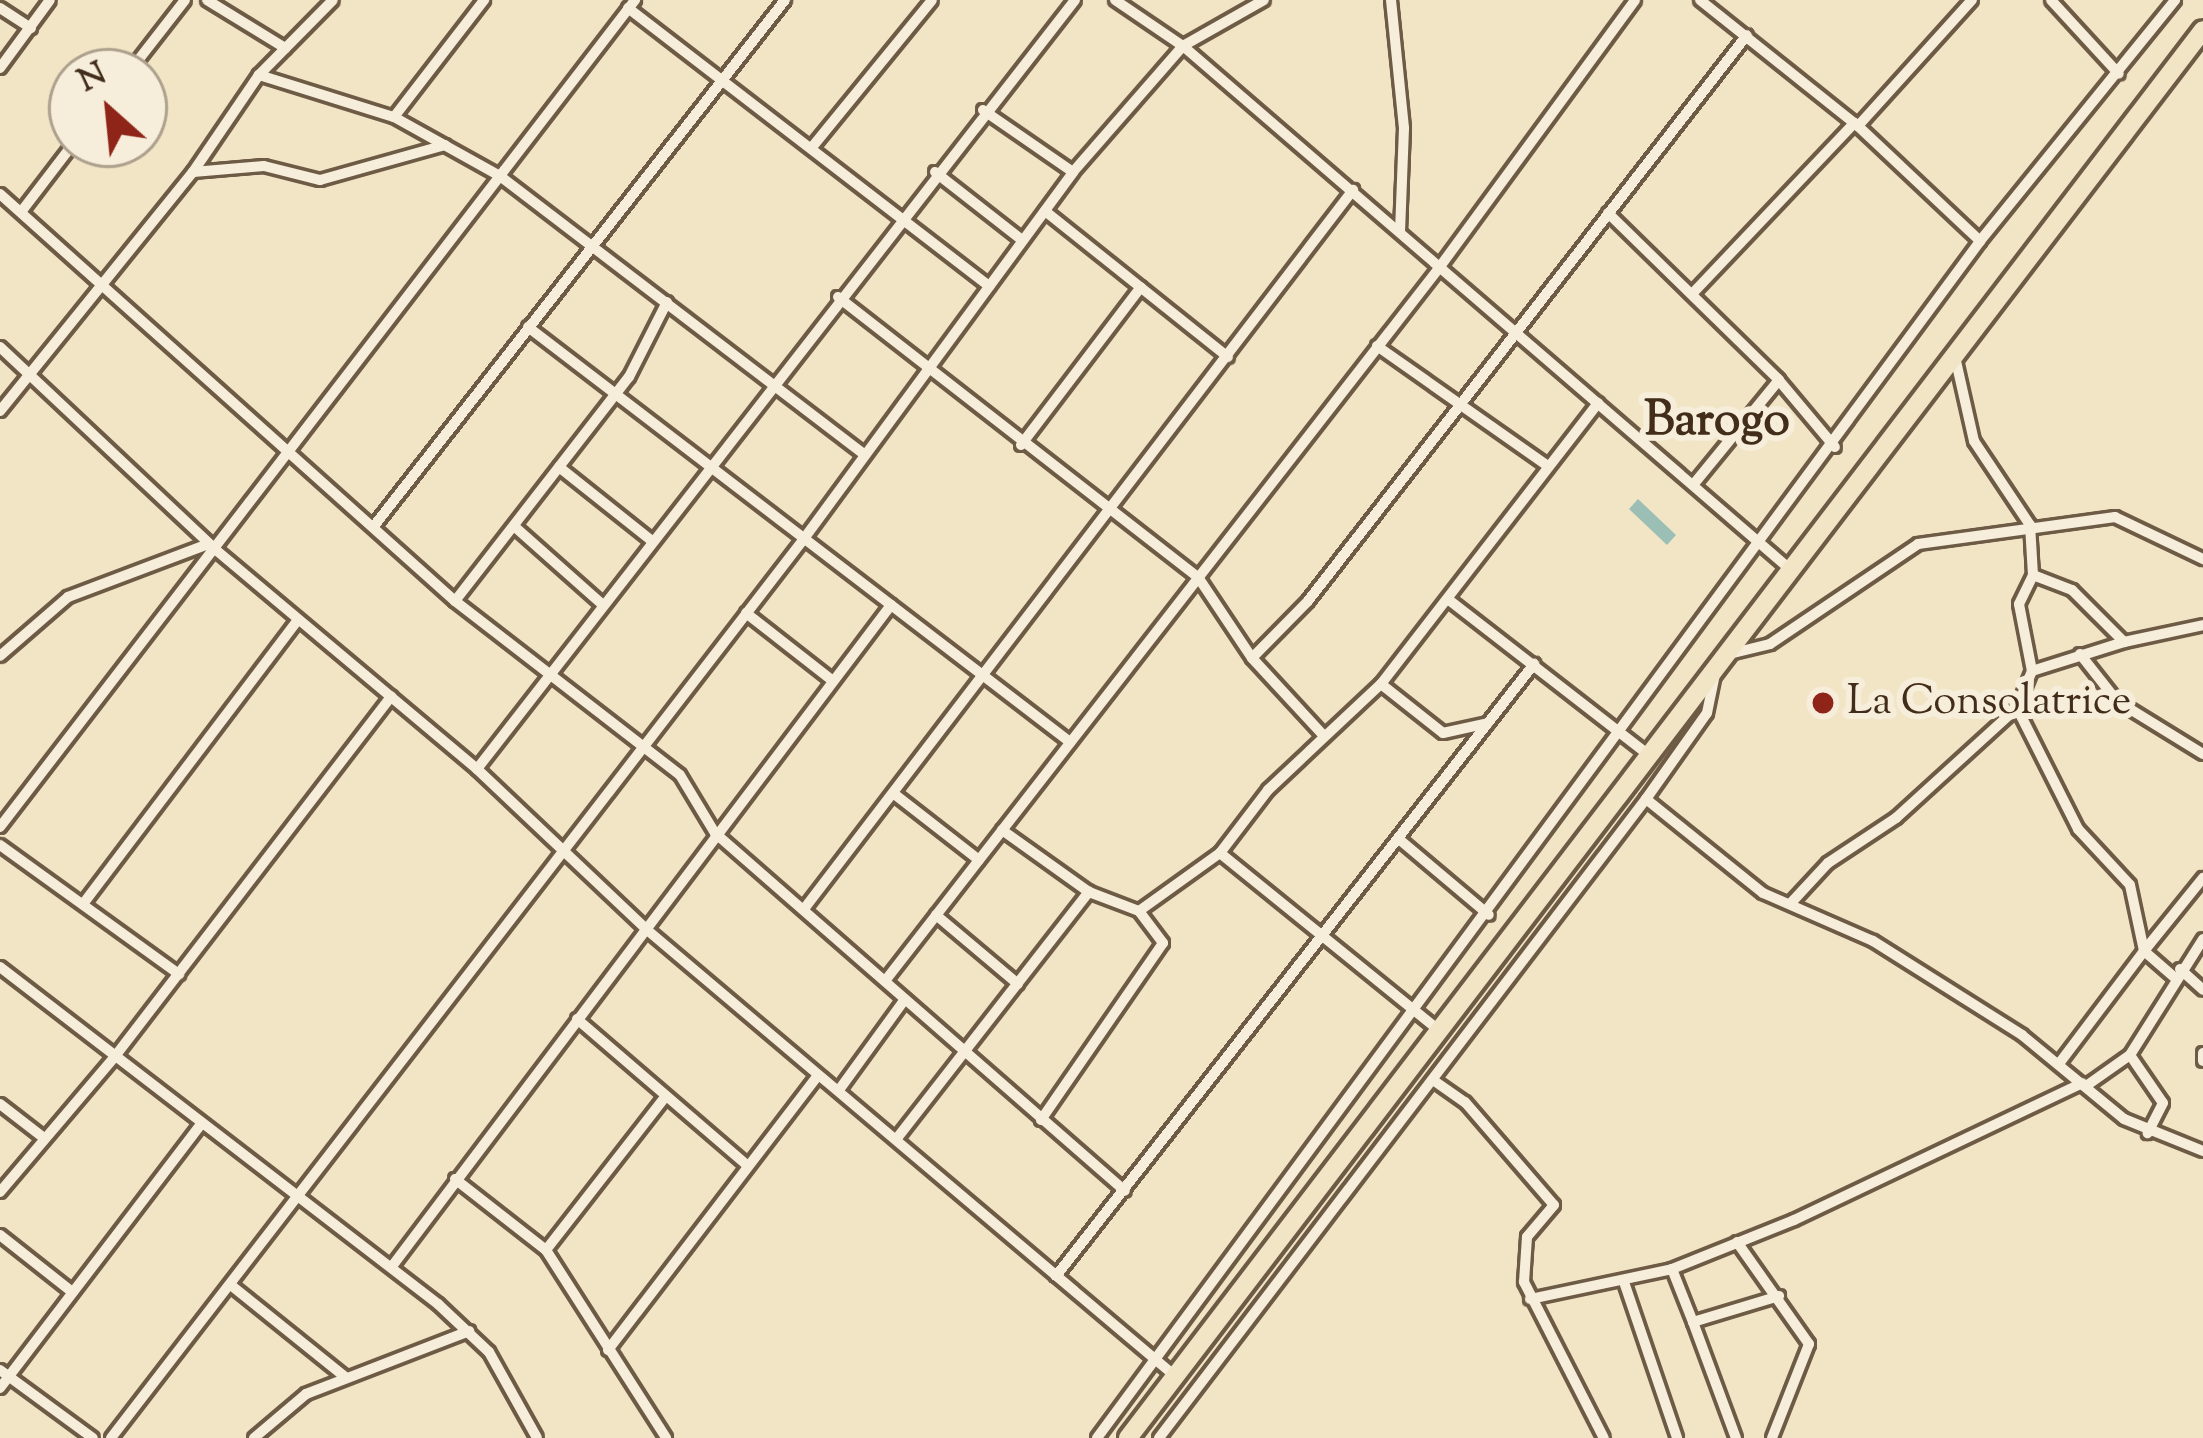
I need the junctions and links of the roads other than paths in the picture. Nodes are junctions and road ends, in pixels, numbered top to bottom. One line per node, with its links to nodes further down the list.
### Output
1 (50, 0): 19 (street)
2 (185, 0): 23 (street)
3 (207, 0): 24 (street)
4 (333, 0): 24 (street)
5 (484, 0): 30 (street)
6 (785, 0): 28 (street)
7 (932, 0): 33 (street)
8 (1075, 0): 29 (street)
9 (1114, 0): 22 (street)
10 (1264, 0): 22 (street)
11 (1391, 0): 45 (street)
12 (1635, 0): 49 (street)
13 (1700, 0): 21 (street)
14 (1972, 0): 31 (street)
15 (2051, 0): 26 (street)
16 (2175, 0): 26 (street)
17 (631, 4): 28 (street); 38 (street)
18 (0, 8): 19 (street)
19 (31, 28): 25 (street)
20 (2203, 30): 60 (highway)
21 (1747, 35): 31 (street); 43 (street)
22 (1183, 46): 37 (street); 39 (street)
23 (148, 48)
24 (285, 48): 27 (street)
25 (0, 68)
26 (2119, 74): 47 (street)
27 (260, 75): 30 (street); 35 (street)
28 (721, 80): 33 (street); 48 (street)
29 (983, 110): 36 (street); 37 (street)
30 (394, 117): 32 (street)
31 (1856, 124): 47 (street); 53 (street)
32 (445, 145): 35 (street); 38 (street)
33 (813, 146): 44 (street)
34 (55, 168): 42 (street)
35 (193, 172): 50 (street)
36 (935, 172): 44 (street); 46 (street)
37 (1072, 172): 41 (street)
38 (500, 176): 48 (street); 71 (street)
39 (1353, 190): 45 (street); 61 (street)
40 (0, 194): 42 (street)
41 (1045, 211): 46 (street); 52 (street)
42 (21, 212): 50 (street)
43 (1608, 213): 53 (street); 57 (street)
44 (899, 218): 51 (street); 54 (street)
45 (1400, 232): 49 (street)
46 (1022, 240): 51 (street)
47 (1980, 241): 72 (street)
48 (593, 244): 55 (street); 56 (street)
49 (1439, 268): 57 (street); 58 (street)
50 (105, 283): 63 (street); 71 (street)
51 (989, 286): 62 (street)
52 (1141, 287): 61 (street); 70 (street)
53 (1692, 294): 64 (street)
54 (838, 297): 62 (street); 65 (street)
55 (668, 302): 65 (street); 66 (street)
56 (528, 327): 66 (street); 80 (street)
57 (1518, 333): 67 (street); 68 (street)
58 (1377, 346): 67 (street); 89 (street)
59 (0, 347): 63 (street)
60 (1955, 356): 79 (street); 87 (highway)
61 (1228, 357): 78 (street)
62 (929, 371): 70 (street); 73 (street)
63 (32, 374): 69 (street); 85 (street)
64 (1778, 380): 72 (street); 77 (street)
65 (772, 383): 73 (street); 76 (street)
66 (615, 394): 75 (street); 76 (street)
67 (1460, 401): 74 (street); 100 (street)
68 (1598, 403): 74 (street); 77 (street)
69 (0, 411)
70 (1021, 445): 78 (street)
71 (288, 447): 80 (street); 85 (street)
72 (1835, 447): 84 (street)
73 (866, 455): 82 (street)
74 (1548, 466): 90 (street)
75 (559, 467): 81 (street); 83 (street)
76 (708, 468): 82 (street); 83 (street)
77 (1693, 485): 84 (street)
78 (1109, 512): 89 (street); 105 (street)
79 (2030, 525): 86 (street); 88 (street); 101 (street)
80 (374, 526): 91 (street)
81 (515, 527): 91 (street); 92 (street)
82 (803, 540): 93 (street); 94 (street)
83 (652, 541): 92 (street)
84 (1758, 542): 87 (street); 111 (street)
85 (212, 547): 95 (street); 99 (street); 120 (street)
86 (2203, 559)
87 (1792, 571): 101 (highway)
88 (2033, 575): 97 (street); 103 (street)
89 (1198, 577): 100 (street); 113 (street)
90 (1449, 600): 102 (street); 107 (street)
91 (455, 601): 104 (street)
92 (603, 605): 104 (street)
93 (892, 605): 105 (street); 106 (street)
94 (746, 614): 106 (street); 114 (street)
95 (296, 622): 108 (street); 130 (street)
96 (2203, 625): 97 (street)
97 (2124, 642): 98 (street)
98 (2080, 654): 103 (street); 115 (street)
99 (0, 656)
100 (1252, 658): 112 (street)
101 (1720, 662): 116 (highway); 119 (street)
102 (1534, 664): 110 (street); 111 (street)
103 (2032, 671): 109 (street)
104 (548, 676): 114 (street); 117 (street)
105 (983, 676): 113 (street); 118 (street)
106 (833, 681): 122 (street)
107 (1382, 684): 110 (street); 112 (street)
108 (391, 697): 117 (street); 142 (street)
109 (2017, 708): 131 (street); 139 (street)
110 (1488, 723): 123 (street)
111 (1623, 733): 116 (street); 135 (street)
112 (1322, 735): 126 (street)
113 (1070, 742): 121 (street)
114 (641, 746): 122 (street); 125 (street)
115 (2203, 754)
116 (1650, 756): 149 (highway)
117 (477, 769): 125 (street)
118 (893, 793): 127 (street); 132 (street)
119 (1646, 799): 131 (street); 155 (street)
120 (0, 827)
121 (1002, 830): 127 (street); 129 (street)
122 (715, 833): 132 (street); 136 (street)
123 (1400, 840): 135 (street); 137 (street)
124 (0, 845): 130 (street)
125 (562, 850): 136 (street); 170 (street)
126 (1220, 853): 133 (street); 137 (street)
127 (979, 860): 134 (street)
128 (2203, 878): 139 (street)
129 (1089, 892): 133 (street); 144 (street)
130 (83, 904): 142 (street)
131 (1790, 904): 153 (street)
132 (804, 909): 143 (street)
133 (1139, 911): 160 (street)
134 (936, 915): 143 (street); 144 (street)
135 (1489, 915): 147 (street)
136 (646, 929): 148 (street); 154 (street)
137 (1320, 938): 147 (street); 168 (street)
138 (2203, 939): 141 (street)
139 (2144, 950): 141 (street); 153 (street)
140 (0, 967): 152 (street)
141 (2177, 973): 145 (street); 151 (street)
142 (179, 974): 152 (street)
143 (885, 981): 146 (street)
144 (1018, 984): 150 (street)
145 (2203, 990)
146 (905, 999): 150 (street); 157 (street)
147 (1413, 1013): 149 (street); 185 (street)
148 (577, 1019): 158 (street); 167 (street)
149 (1440, 1031): 187 (highway)
150 (965, 1053): 160 (street); 163 (street)
151 (2130, 1054): 156 (street); 162 (street)
152 (116, 1055): 161 (street); 164 (street)
153 (2059, 1064): 156 (street)
154 (818, 1075): 157 (street); 166 (street)
155 (1433, 1080): 181 (street); 197 (street)
156 (2084, 1084): 162 (street); 172 (street)
157 (839, 1090): 163 (street)
158 (666, 1096): 166 (street); 173 (street)
159 (0, 1104): 164 (street)
160 (1040, 1120): 168 (street)
161 (202, 1123): 170 (street); 179 (street)
162 (2148, 1133): 165 (street)
163 (898, 1137): 176 (street)
164 (44, 1138): 169 (street)
165 (2203, 1150)
166 (747, 1165): 184 (street)
167 (455, 1179): 173 (street); 174 (street)
168 (1125, 1191): 176 (street)
169 (0, 1192)
170 (296, 1193): 174 (street); 178 (street)
171 (0, 1235): 179 (street)
172 (1737, 1242): 175 (street); 180 (street)
173 (546, 1250): 184 (street)
174 (393, 1265): 183 (street)
175 (1672, 1269): 177 (street); 182 (street)
176 (1056, 1276): 185 (street)
177 (1624, 1282): 181 (street); 199 (street)
178 (232, 1286): 188 (street); 191 (street)
179 (71, 1291): 186 (street)
180 (1779, 1296): 182 (street); 201 (street)
181 (1530, 1299): 198 (street)
182 (1693, 1322): 200 (street)
183 (470, 1331): 188 (street); 193 (street)
184 (608, 1350): 194 (street)
185 (1156, 1360): 187 (street); 195 (street)
186 (4, 1373): 189 (street); 190 (street)
187 (1175, 1376): 196 (highway)
188 (345, 1377): 192 (street)
189 (0, 1388)
190 (93, 1438)
191 (111, 1438)
192 (254, 1438)
193 (537, 1438)
194 (666, 1438)
195 (1097, 1438)
196 (1128, 1438)
197 (1159, 1438)
198 (1604, 1438)
199 (1677, 1438)
200 (1736, 1438)
201 (1772, 1438)

